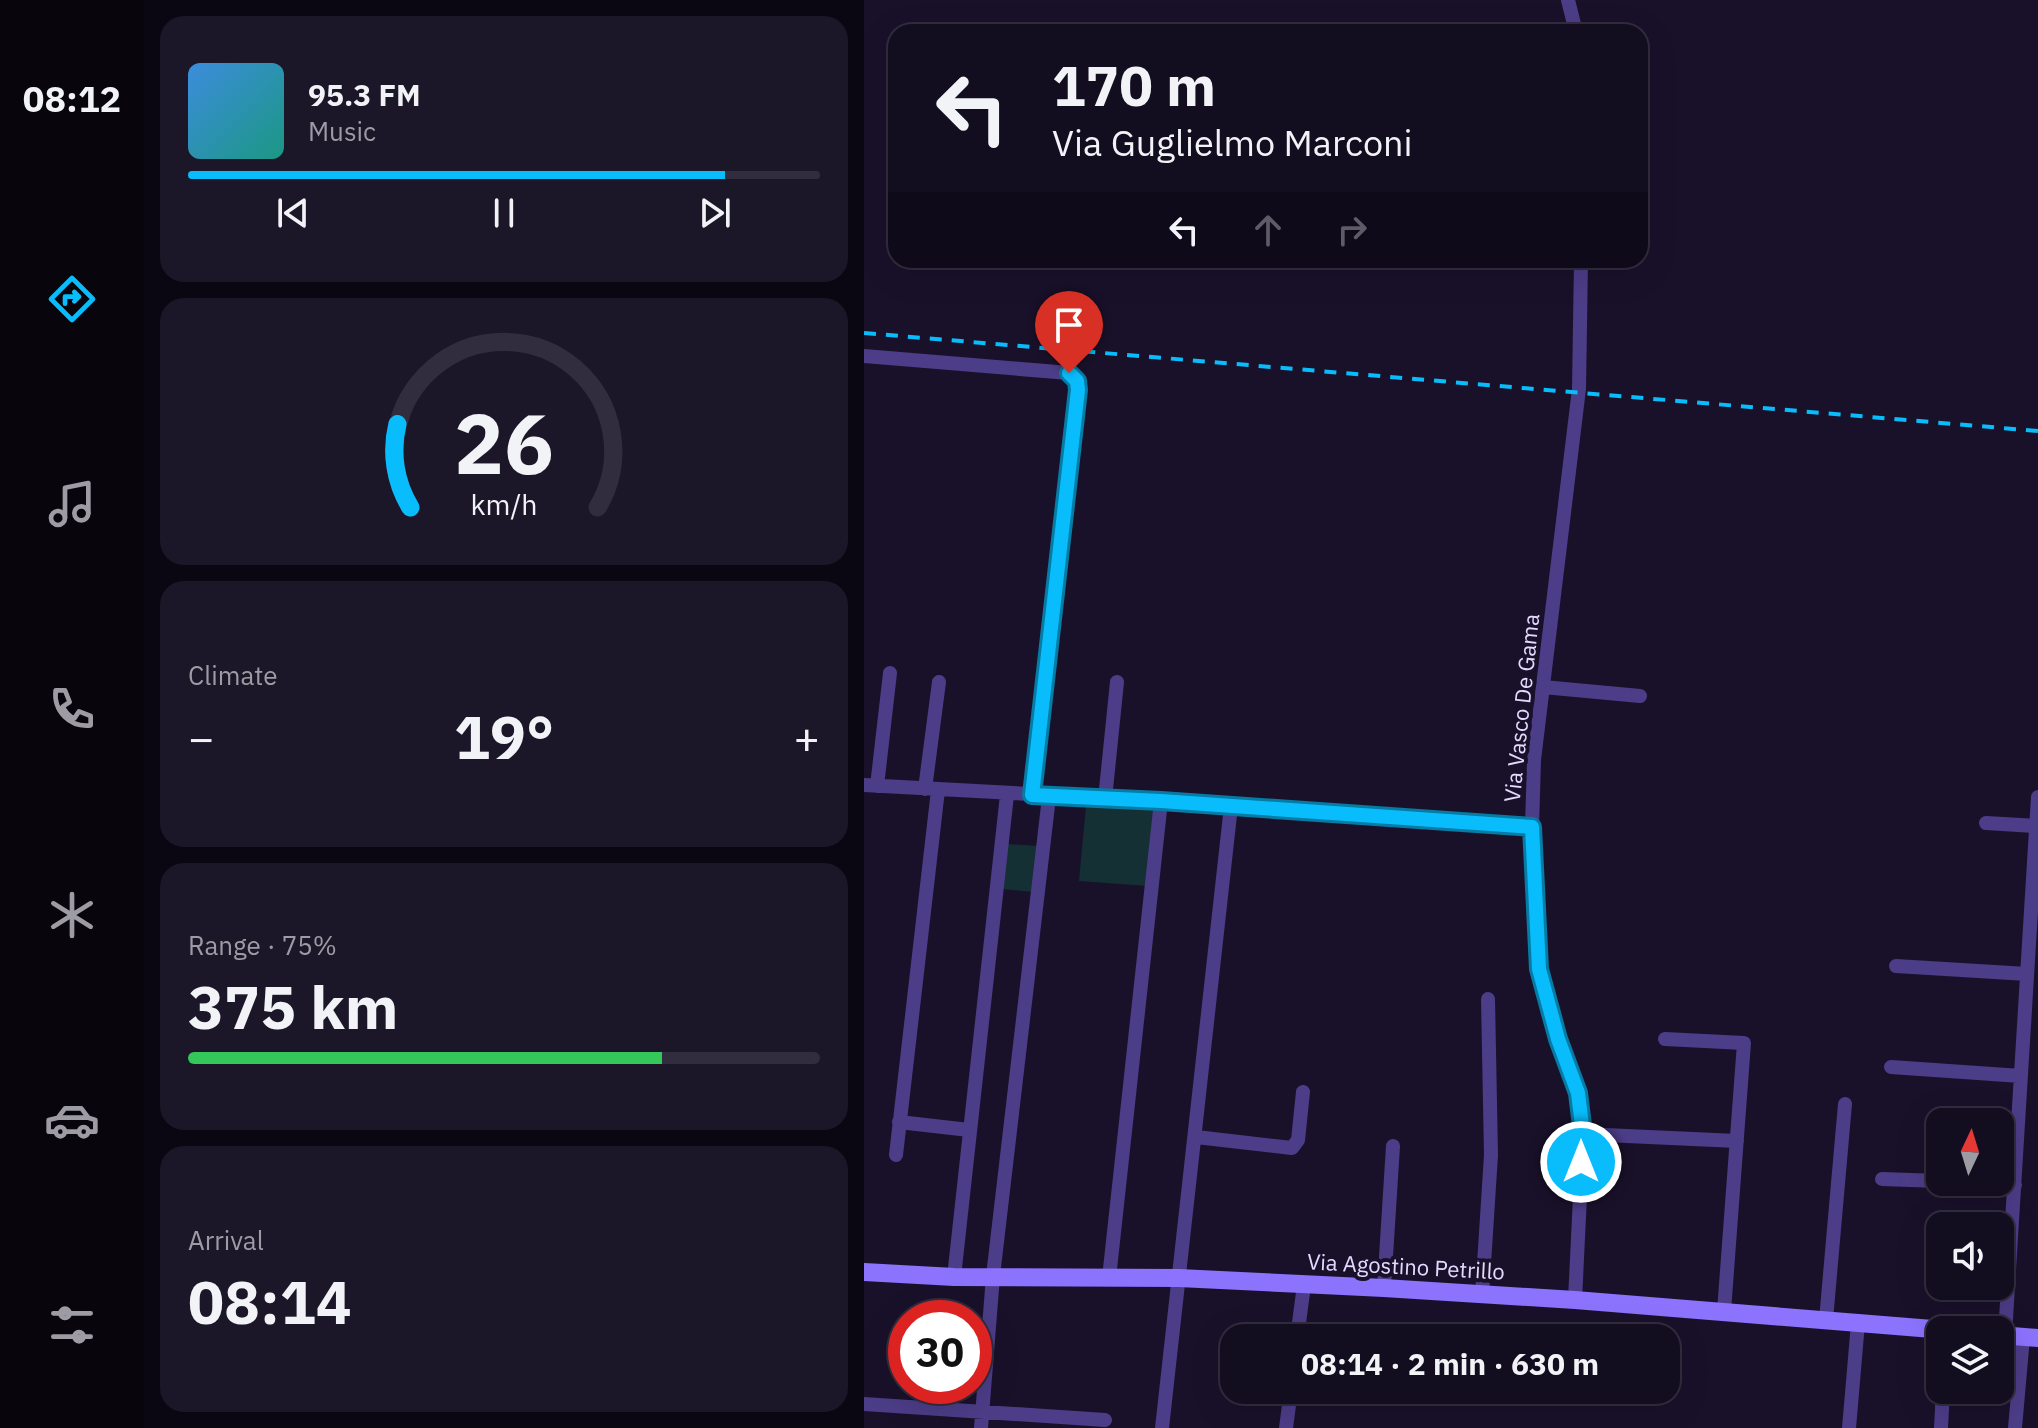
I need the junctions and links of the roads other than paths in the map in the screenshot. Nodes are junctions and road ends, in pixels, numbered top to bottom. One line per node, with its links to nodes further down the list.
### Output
1 (1568, 0): 2 (street)
2 (1574, 24)
3 (1581, 268): 8 (street, Via Vasco De Gama)
4 (864, 356): 13 (street)
5 (890, 673): 10 (street)
6 (939, 682): 11 (street)
7 (1117, 682): 16 (street)
8 (1543, 687): 9 (street); 21 (street, Via Vasco De Gama)
9 (1640, 696)
10 (870, 786): 11 (street)
11 (932, 790): 12 (street); 30 (street)
12 (1007, 795): 13 (street); 31 (street)
13 (1032, 795): 14 (street)
14 (1049, 797): 16 (street); 41 (street)
15 (2038, 797): 20 (street)
16 (1105, 799): 17 (street)
17 (1161, 801): 18 (street); 43 (street)
18 (1231, 806): 21 (street); 33 (street)
19 (1986, 823): 20 (street)
20 (2036, 826): 23 (street)
21 (1532, 827): 32 (street, Via Vasco De Gama)
22 (1896, 966): 23 (street)
23 (2027, 974): 27 (street)
24 (1488, 999): 47 (street)
25 (1665, 1039): 34 (street)
26 (1891, 1067): 27 (street)
27 (2021, 1076): 39 (street)
28 (1303, 1092): 33 (street)
29 (1845, 1104): 50 (street)
30 (899, 1122): 31 (street); 36 (street)
31 (969, 1130): 42 (street)
32 (1583, 1134): 34 (street); 48 (street, Via Vasco De Gama)
33 (1196, 1137): 44 (street)
34 (1737, 1141): 49 (street)
35 (1393, 1146): 46 (street)
36 (896, 1155)
37 (1882, 1179): 38 (street)
38 (1926, 1181)
39 (2015, 1185): 54 (street)
40 (864, 1272): 42 (street, Via Agostino Petrillo)
41 (993, 1276): 42 (street, Via Agostino Petrillo); 43 (street, Via Agostino Petrillo); 58 (street)
42 (954, 1277)
43 (1109, 1278): 44 (street, Via Agostino Petrillo)
44 (1179, 1278): 45 (street, Via Agostino Petrillo); 61 (street)
45 (1304, 1285): 46 (street, Via Agostino Petrillo); 52 (street)
46 (1384, 1288): 47 (street, Via Agostino Petrillo)
47 (1482, 1295): 48 (street, Via Agostino Petrillo)
48 (1575, 1300): 49 (street, Via Agostino Petrillo)
49 (1724, 1311): 50 (street, Via Agostino Petrillo)
50 (1826, 1320): 51 (street, Via Agostino Petrillo)
51 (1858, 1323): 53 (street, Via Agostino Petrillo); 63 (street)
52 (1299, 1324)
53 (1926, 1328)
54 (2016, 1336): 65 (street)
55 (864, 1404): 58 (street)
56 (1289, 1404): 62 (street)
57 (1942, 1404): 64 (street)
58 (983, 1412): 59 (street); 60 (street)
59 (1105, 1420)
60 (981, 1428)
61 (1162, 1428)
62 (1286, 1428)
63 (1849, 1428)
64 (1941, 1428)
65 (2015, 1428)

